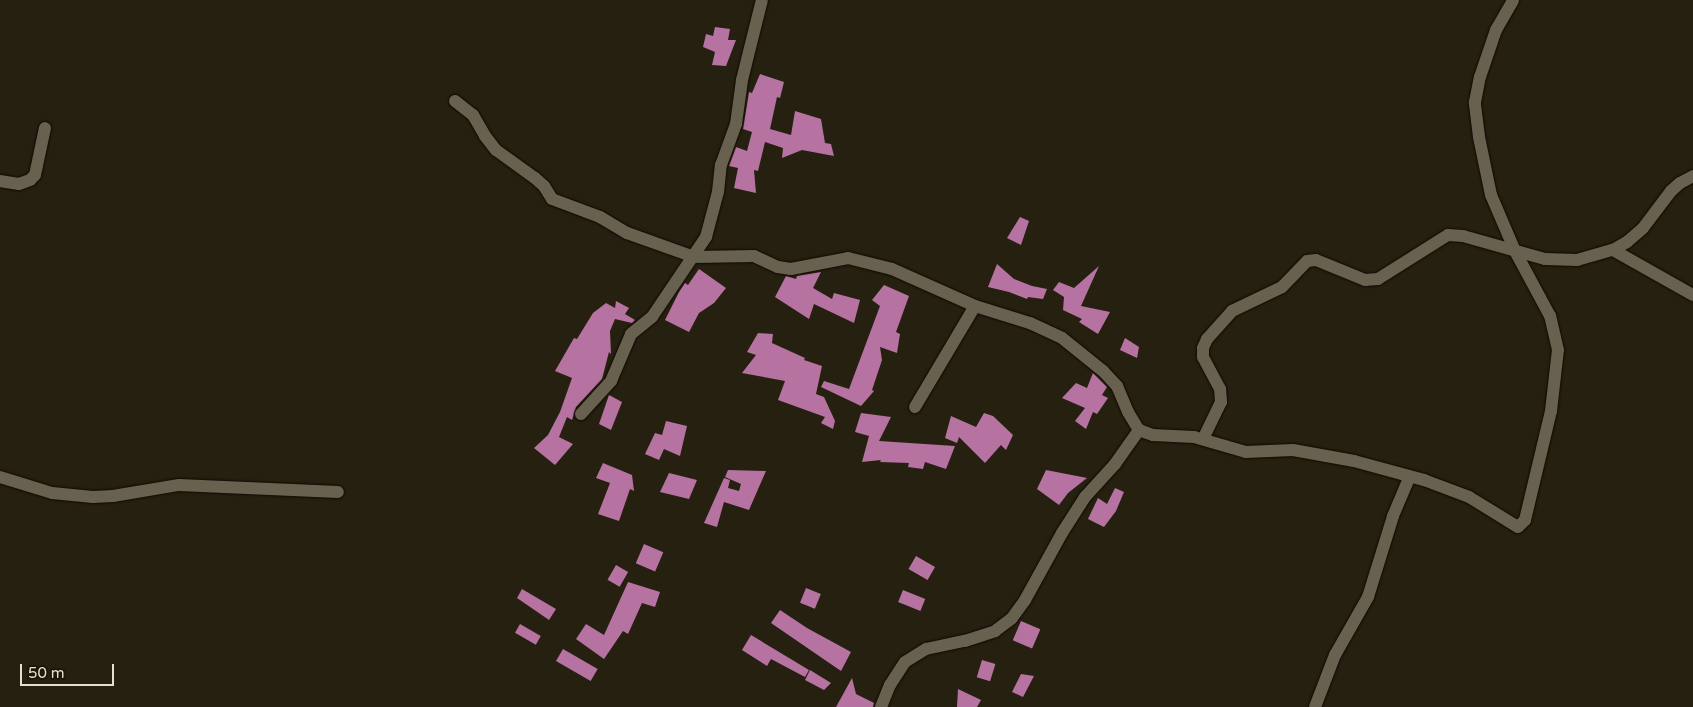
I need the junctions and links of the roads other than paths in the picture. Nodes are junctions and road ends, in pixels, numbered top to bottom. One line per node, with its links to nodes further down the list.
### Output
1 (762, 0): 9 (street)
2 (1513, 0): 8 (street)
3 (455, 101): 9 (street)
4 (45, 128): 6 (street)
5 (1693, 176): 7 (street)
6 (0, 181)
7 (1613, 250): 8 (street); 10 (street)
8 (1514, 251): 15 (street); 16 (street)
9 (694, 257): 11 (street); 13 (street)
10 (1693, 295)
11 (975, 306): 12 (street); 14 (street)
12 (915, 407)
13 (581, 414)
14 (1139, 430): 15 (street); 19 (street)
15 (1203, 439): 16 (street)
16 (1410, 476): 20 (street)
17 (0, 477): 18 (street)
18 (338, 492)
19 (881, 707)
20 (1315, 707)

